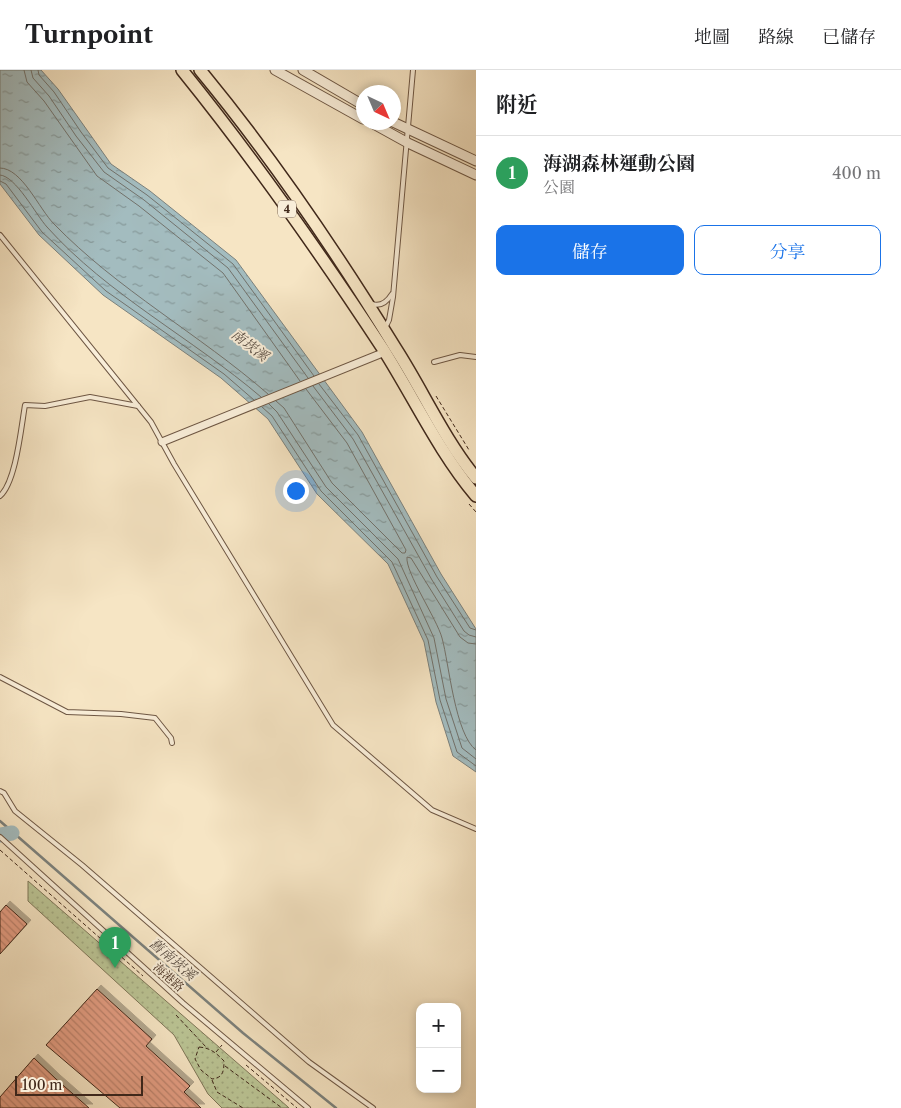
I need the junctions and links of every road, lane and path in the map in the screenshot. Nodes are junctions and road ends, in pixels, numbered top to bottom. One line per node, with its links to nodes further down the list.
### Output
1 (182, 70): 18 (main road, 4)
2 (200, 70): 16 (main road, 4)
3 (275, 70): 7 (street)
4 (303, 70): 6 (street)
5 (414, 70): 10 (lane)
6 (356, 100)
7 (356, 115)
8 (401, 127): 10 (street)
9 (384, 130): 11 (street)
10 (408, 131): 11 (lane); 12 (street)
11 (408, 143): 13 (street); 15 (lane)
12 (476, 161)
13 (476, 175)
14 (0, 235): 21 (lane)
15 (394, 292): 16 (lane); 17 (lane)
16 (365, 302): 17 (main road, 4)
17 (384, 330): 18 (main road, 4)
18 (389, 348): 22 (street); 23 (main road, 4); 25 (main road, 4)
19 (476, 357): 20 (lane)
20 (434, 362)
21 (138, 406): 22 (lane); 24 (lane)
22 (162, 442): 30 (lane)
23 (476, 478)
24 (0, 496)
25 (470, 497): 26 (path)
26 (476, 512)
27 (0, 677): 28 (lane)
28 (172, 743)
29 (0, 791): 43 (lane)
30 (476, 830)
31 (0, 837): 42 (lane, 海港路)
32 (0, 850): 33 (path)
33 (9, 859)
34 (176, 1015): 36 (path)
35 (222, 1044): 37 (path)
36 (207, 1047): 37 (path); 39 (path)
37 (216, 1052): 38 (path)
38 (224, 1065): 39 (path); 41 (path)
39 (212, 1079): 40 (path)
40 (243, 1108)
41 (282, 1108)
42 (308, 1108)
43 (374, 1108)

